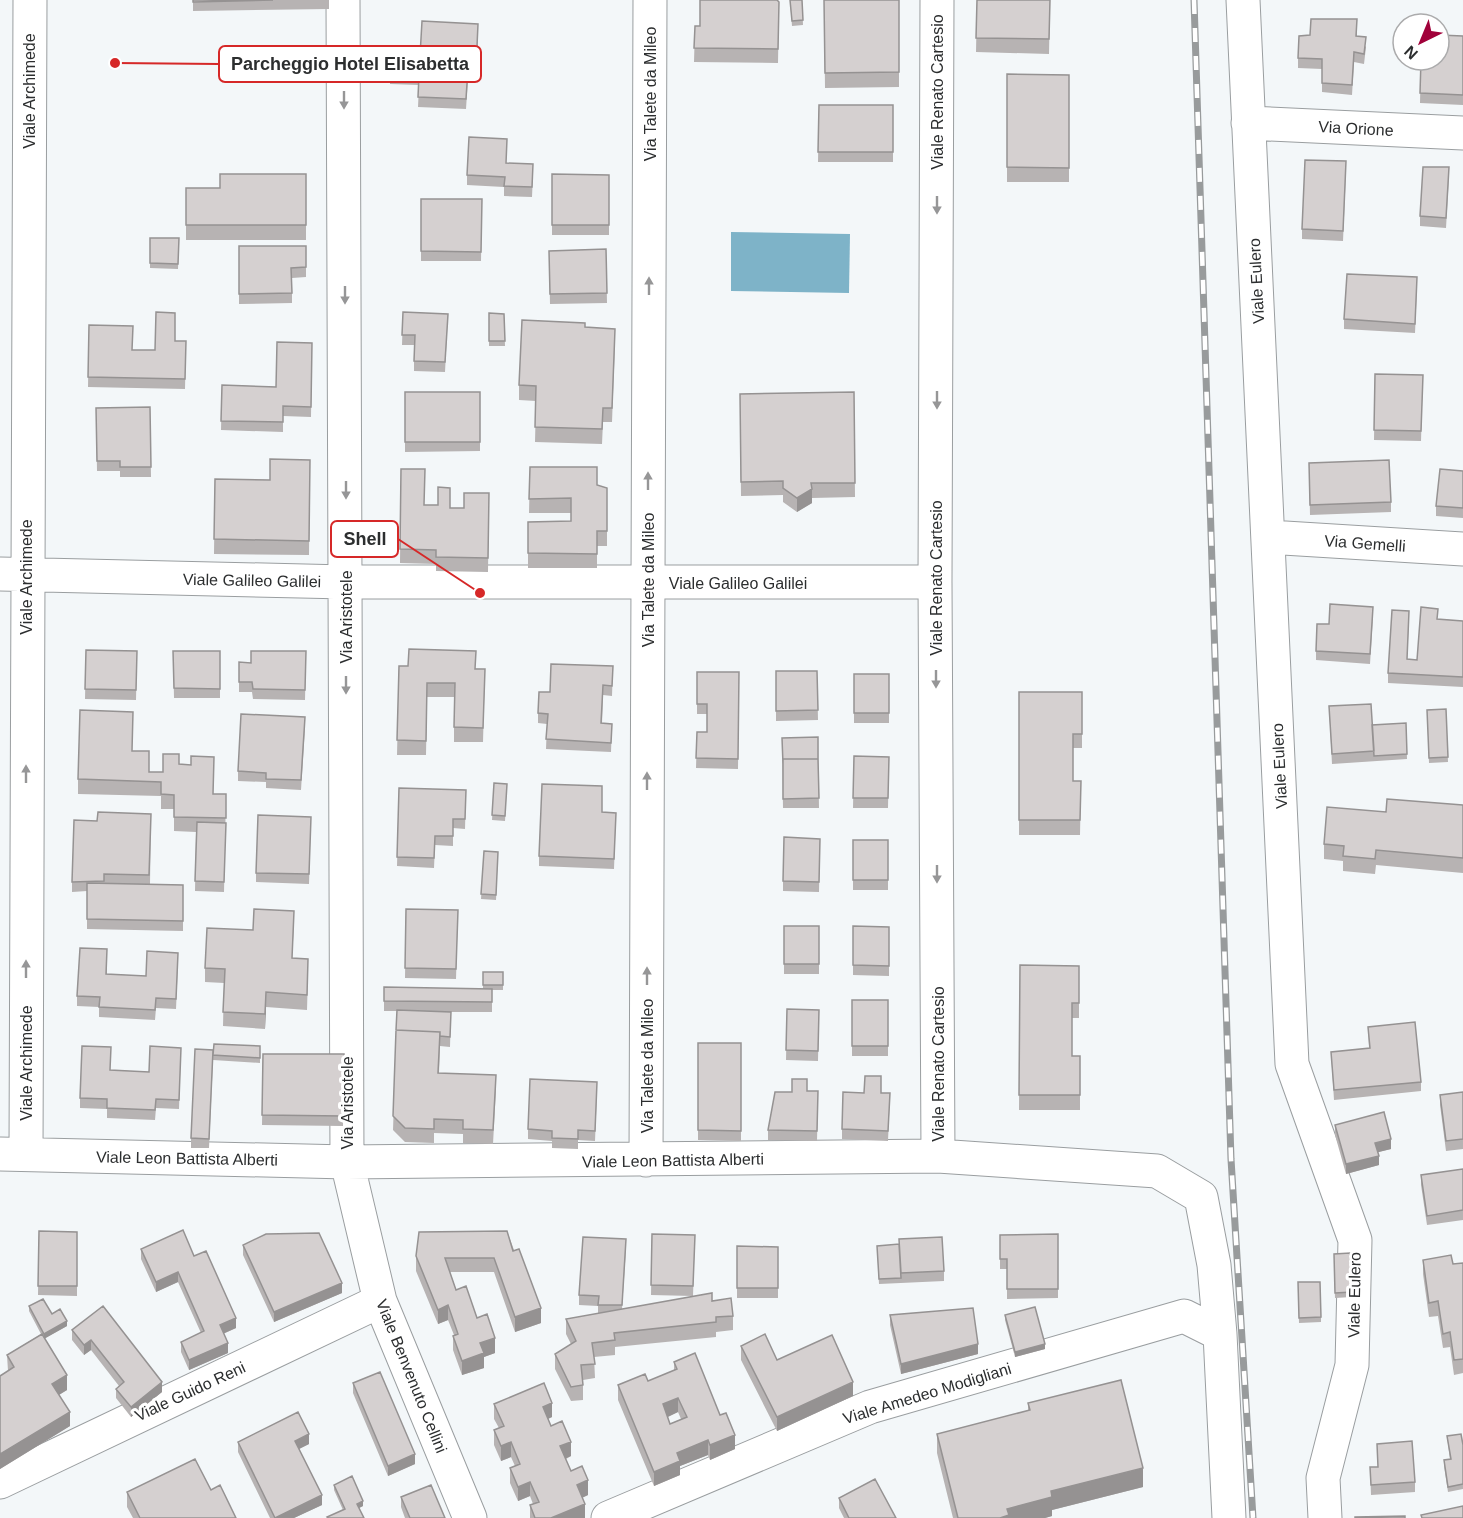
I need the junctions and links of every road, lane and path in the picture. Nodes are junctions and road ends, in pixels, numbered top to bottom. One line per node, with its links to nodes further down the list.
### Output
1 (30, 0): 10 (street, Viale Archimede)
2 (343, 0): 11 (street, Via Aristotele, one-way to 11)
3 (650, 0): 13 (street, Via Talete da Mileo, one-way to 3)
4 (937, 0): 12 (street, Viale Renato Cartesio, one-way to 12)
5 (1243, 0): 6 (street, Viale Eulero)
6 (1248, 123): 7 (street, Via Orione); 8 (street, Viale Eulero)
7 (1463, 133)
8 (1268, 537): 9 (street, Via Gemelli); 24 (street, Viale Eulero)
9 (1463, 549)
10 (13, 574): 11 (street, Viale Galileo Galilei); 14 (street, Viale Archimede, one-way to 10)
11 (346, 582): 13 (street, Viale Galileo Galilei); 17 (street, Via Aristotele, one-way to 17)
12 (935, 582): 13 (street, Viale Galileo Galilei); 15 (street, Viale Renato Cartesio, one-way to 15)
13 (648, 583): 16 (street, Via Talete da Mileo, one-way to 13)
14 (13, 1154): 17 (street, Viale Leon Battista Alberti)
15 (938, 1156): 16 (street, Viale Leon Battista Alberti); 19 (street, Viale Leon Battista Alberti)
16 (646, 1160): 17 (street, Viale Leon Battista Alberti)
17 (347, 1162): 18 (street, Viale Benvenuto Cellini)
18 (380, 1301): 20 (street, Viale Guido Reni); 21 (street, Viale Benvenuto Cellini)
19 (1220, 1334): 22 (street, Viale Amedeo Modigliani); 23 (street)
20 (0, 1482)
21 (470, 1518)
22 (608, 1518)
23 (1229, 1518)
24 (1324, 1518)

